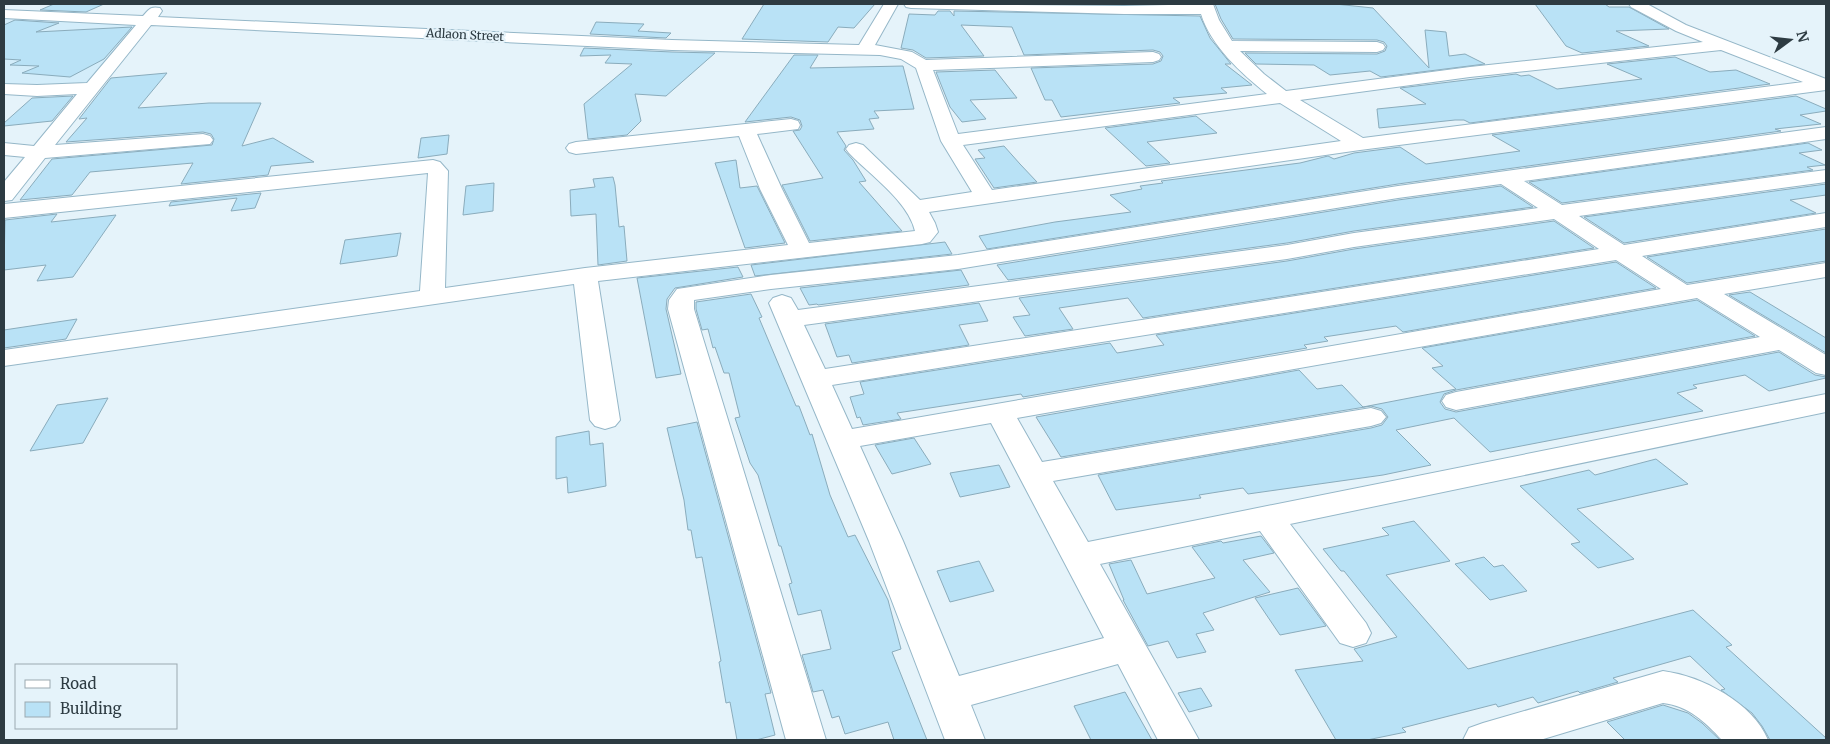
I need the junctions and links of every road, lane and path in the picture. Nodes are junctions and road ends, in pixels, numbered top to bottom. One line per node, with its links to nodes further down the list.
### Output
1 (161, 4): 7 (street)
2 (891, 4): 11 (street)
3 (911, 4): 5 (street)
4 (1636, 4): 8 (street)
5 (1207, 6): 9 (street)
6 (4, 14): 7 (street, Adlaon Street)
7 (147, 20): 11 (street, Adlaon Street); 15 (street)
8 (1720, 45): 14 (street); 16 (street)
9 (1228, 46): 10 (street); 16 (street)
10 (1377, 47)
11 (866, 49): 13 (street, Adlaon Street)
12 (1153, 57): 13 (street)
13 (923, 65): 23 (street)
14 (1825, 85): 24 (street)
15 (92, 88): 17 (street); 18 (street)
16 (1283, 96): 23 (street); 24 (street)
17 (5, 98): 18 (street)
18 (77, 106): 28 (street)
19 (791, 125): 20 (street)
20 (746, 130): 25 (street); 37 (street)
21 (1826, 133): 30 (street)
22 (204, 140): 28 (street)
23 (951, 142): 32 (street)
24 (1360, 144): 32 (street)
25 (576, 148)
26 (4, 149): 28 (street)
27 (856, 149): 33 (street)
28 (40, 152): 31 (street)
29 (1826, 176): 35 (street)
30 (1504, 177): 35 (street); 39 (street)
31 (7, 187)
32 (986, 198): 33 (street)
33 (915, 207): 37 (street)
34 (4, 211): 43 (street)
35 (1557, 212): 38 (street); 44 (street)
36 (1826, 220): 38 (street)
37 (802, 251): 39 (street)
38 (1619, 252): 42 (street); 48 (street)
39 (768, 268): 41 (street); 44 (street); 61 (street)
40 (1826, 270): 42 (street)
41 (585, 275): 43 (street); 53 (street)
42 (1692, 292): 45 (street); 51 (street)
43 (432, 297): 46 (street)
44 (789, 319): 48 (street)
45 (1783, 341): 47 (street); 49 (street)
46 (4, 358)
47 (1826, 368)
48 (814, 379): 54 (street)
49 (1456, 401)
50 (1826, 403): 56 (street)
51 (1000, 414): 54 (street); 55 (street)
52 (1371, 416): 55 (street)
53 (605, 420)
54 (841, 440): 60 (street)
55 (1034, 474): 57 (street)
56 (1267, 517): 57 (street); 58 (street)
57 (1080, 556): 59 (street)
58 (1353, 632)
59 (1127, 647): 60 (street); 63 (street)
60 (947, 695): 62 (street)
61 (806, 740)
62 (965, 740)
63 (1179, 740)
64 (1483, 740): 65 (street)
65 (1748, 740)

